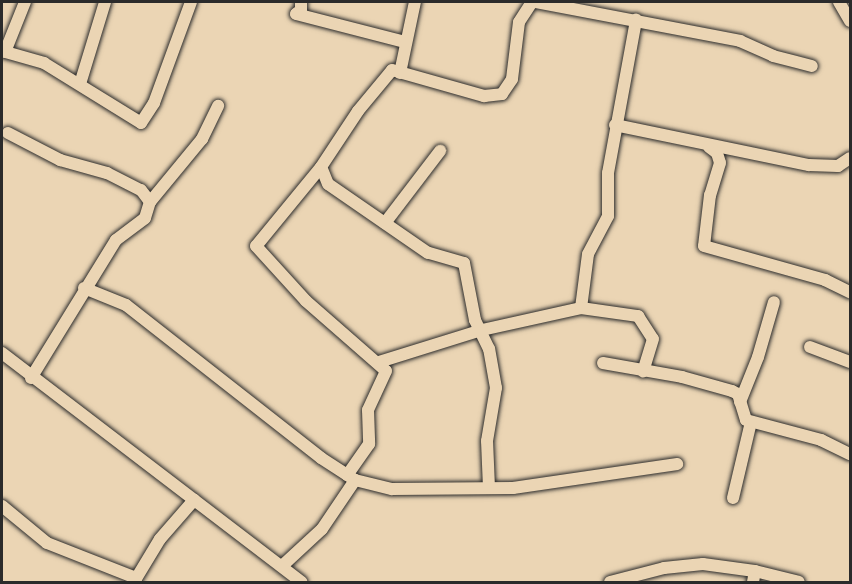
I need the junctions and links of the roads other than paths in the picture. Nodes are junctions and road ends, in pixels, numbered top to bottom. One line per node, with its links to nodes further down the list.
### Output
1 (25, 2): 11 (street)
2 (105, 2): 14 (street)
3 (191, 2): 14 (street)
4 (301, 2): 10 (street)
5 (415, 2): 10 (street)
6 (534, 2): 8 (street); 13 (street)
7 (839, 2): 9 (street)
8 (636, 20): 12 (street); 16 (street)
9 (850, 21)
10 (405, 42): 13 (street)
11 (3, 51): 14 (street)
12 (812, 66)
13 (400, 73): 21 (street)
14 (80, 84)
15 (218, 106): 22 (street)
16 (615, 125): 18 (street); 27 (street)
17 (8, 133): 22 (street)
18 (709, 147): 20 (street); 25 (street)
19 (440, 151): 23 (street)
20 (850, 158)
21 (321, 167): 23 (street); 31 (street)
22 (150, 201): 24 (street)
23 (385, 223): 28 (street)
24 (84, 288): 35 (street); 40 (street)
25 (850, 292)
26 (774, 302): 36 (street)
27 (581, 308): 28 (street); 34 (street)
28 (482, 330): 31 (street); 41 (street)
29 (810, 347): 32 (street)
30 (2, 353): 35 (street)
31 (379, 362): 40 (street)
32 (850, 362)
33 (603, 363): 34 (street)
34 (643, 371): 36 (street)
35 (31, 378): 43 (street)
36 (740, 402): 37 (street)
37 (751, 422): 38 (street); 42 (street)
38 (850, 454)
39 (677, 464): 41 (street)
40 (351, 477): 41 (street); 45 (street)
41 (489, 489)
42 (733, 498)
43 (195, 500): 45 (street); 47 (street)
44 (2, 506): 47 (street)
45 (282, 566): 48 (street)
46 (754, 576): 49 (street); 50 (street)
47 (135, 580)
48 (302, 582)
49 (609, 582)
50 (799, 582)

